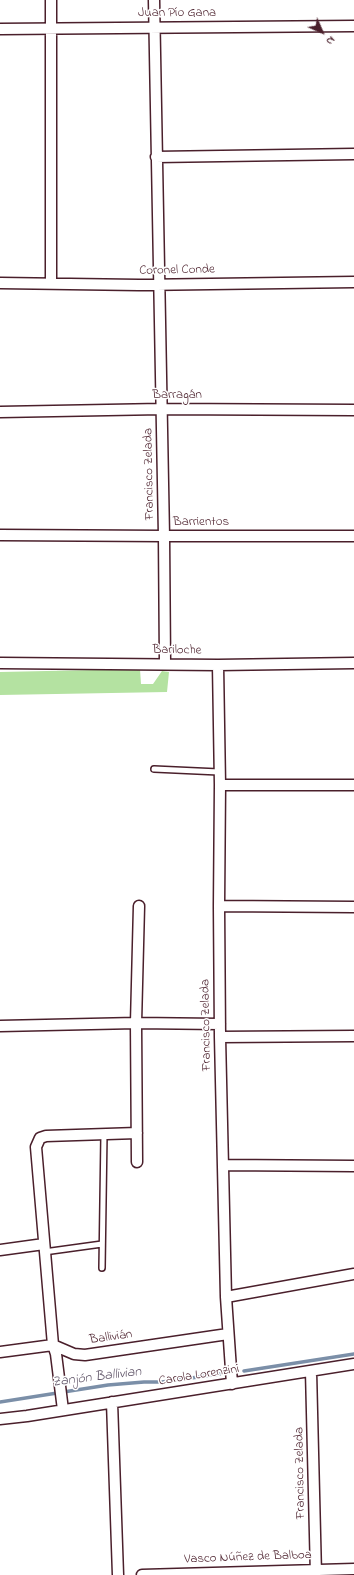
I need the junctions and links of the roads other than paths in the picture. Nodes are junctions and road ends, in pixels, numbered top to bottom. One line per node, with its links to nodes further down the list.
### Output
1 (51, 0): 4 (street)
2 (154, 0): 5 (street, Francisco Zelada)
3 (354, 26): 5 (street, Juan Pío Gana)
4 (51, 28): 5 (street, Juan Pío Gana); 6 (street, Juan Pío Gana); 11 (street)
5 (154, 28): 8 (street, Francisco Zelada)
6 (0, 29)
7 (354, 154): 8 (street)
8 (156, 157): 12 (street, Francisco Zelada)
9 (354, 282): 12 (street, Coronel Conde)
10 (0, 283): 11 (street, Coronel Conde)
11 (51, 283): 12 (street, Coronel Conde)
12 (159, 284): 13 (street, Francisco Zelada)
13 (161, 409): 14 (street, Barragán); 15 (street, Barragán); 17 (street, Francisco Zelada)
14 (354, 410)
15 (0, 412)
16 (0, 535): 17 (street, Barrientos)
17 (164, 536): 18 (street, Barrientos); 21 (street, Francisco Zelada)
18 (354, 536)
19 (0, 663): 21 (street, Bariloche)
20 (354, 663): 22 (street, Bariloche)
21 (165, 664): 22 (street, Bariloche)
22 (218, 665): 24 (street, Francisco Zelada)
23 (154, 769): 24 (lane)
24 (219, 772): 26 (street, Francisco Zelada)
25 (354, 785): 26 (street)
26 (220, 786): 28 (street, Francisco Zelada)
27 (139, 906): 30 (street)
28 (219, 906): 29 (street); 31 (street, Francisco Zelada)
29 (354, 907)
30 (136, 1023): 31 (street); 32 (street); 35 (street)
31 (220, 1024): 34 (street, Francisco Zelada)
32 (0, 1026)
33 (354, 1036): 34 (street)
34 (220, 1037): 38 (street, Francisco Zelada)
35 (137, 1133): 36 (street); 37 (street)
36 (104, 1134): 40 (lane); 41 (street)
37 (137, 1162)
38 (223, 1165): 39 (street); 45 (street, Francisco Zelada)
39 (354, 1166)
40 (102, 1244): 41 (lane); 43 (lane)
41 (44, 1248): 42 (street); 47 (street)
42 (0, 1250)
43 (102, 1268)
44 (354, 1274): 45 (street)
45 (226, 1297): 46 (street, Francisco Zelada)
46 (228, 1334): 47 (street, Ballivián); 51 (street, Francisco Zelada)
47 (53, 1345): 48 (street); 53 (street)
48 (0, 1352)
49 (354, 1364): 50 (street, Carola Lorenzini)
50 (311, 1370): 51 (street, Carola Lorenzini); 56 (street, Francisco Zelada)
51 (232, 1384): 52 (street, Carola Lorenzini)
52 (112, 1402): 53 (street, Carola Lorenzini); 57 (street)
53 (63, 1410): 54 (street, Carola Lorenzini)
54 (0, 1419)
55 (354, 1569): 56 (street, Vasco Núñez de Balboa)
56 (316, 1572): 58 (street, Vasco Núñez de Balboa)
57 (118, 1575)
58 (142, 1575)

